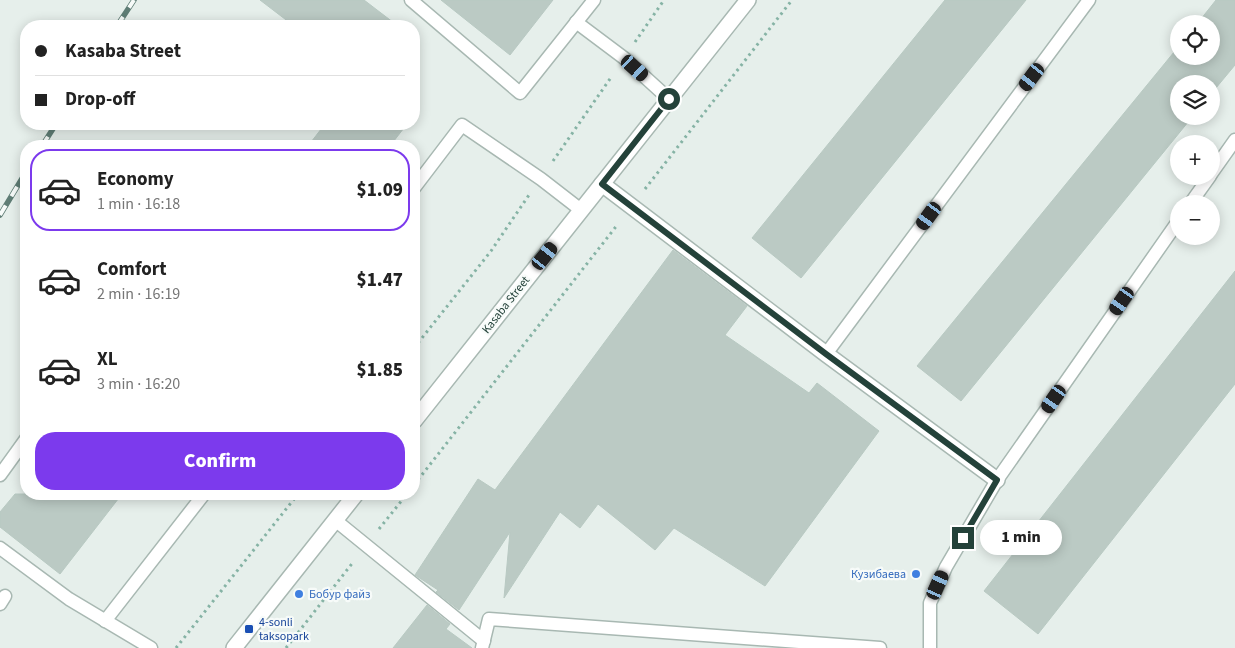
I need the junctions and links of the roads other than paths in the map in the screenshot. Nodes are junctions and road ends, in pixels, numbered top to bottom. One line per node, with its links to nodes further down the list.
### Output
1 (411, 0): 5 (lane)
2 (594, 0): 5 (lane)
3 (748, 0): 6 (street, Kasaba Street)
4 (1089, 0): 13 (lane)
5 (576, 22): 6 (lane)
6 (669, 99): 10 (street, Kasaba Street)
7 (1235, 140): 8 (lane)
8 (1220, 161)
9 (420, 180): 11 (lane)
10 (602, 184): 11 (street, Kasaba Street); 13 (street)
11 (581, 210): 14 (street, Kasaba Street)
12 (1170, 233): 17 (lane)
13 (826, 354): 17 (street)
14 (420, 413)
15 (20, 447): 16 (lane)
16 (0, 474)
17 (997, 480): 27 (lane)
18 (199, 500): 22 (lane)
19 (351, 500): 20 (street)
20 (335, 520): 23 (lane); 25 (street)
21 (0, 548): 22 (lane)
22 (105, 621): 24 (lane)
23 (483, 645): 26 (lane)
24 (151, 648)
25 (234, 648)
26 (880, 648)
27 (930, 648)

